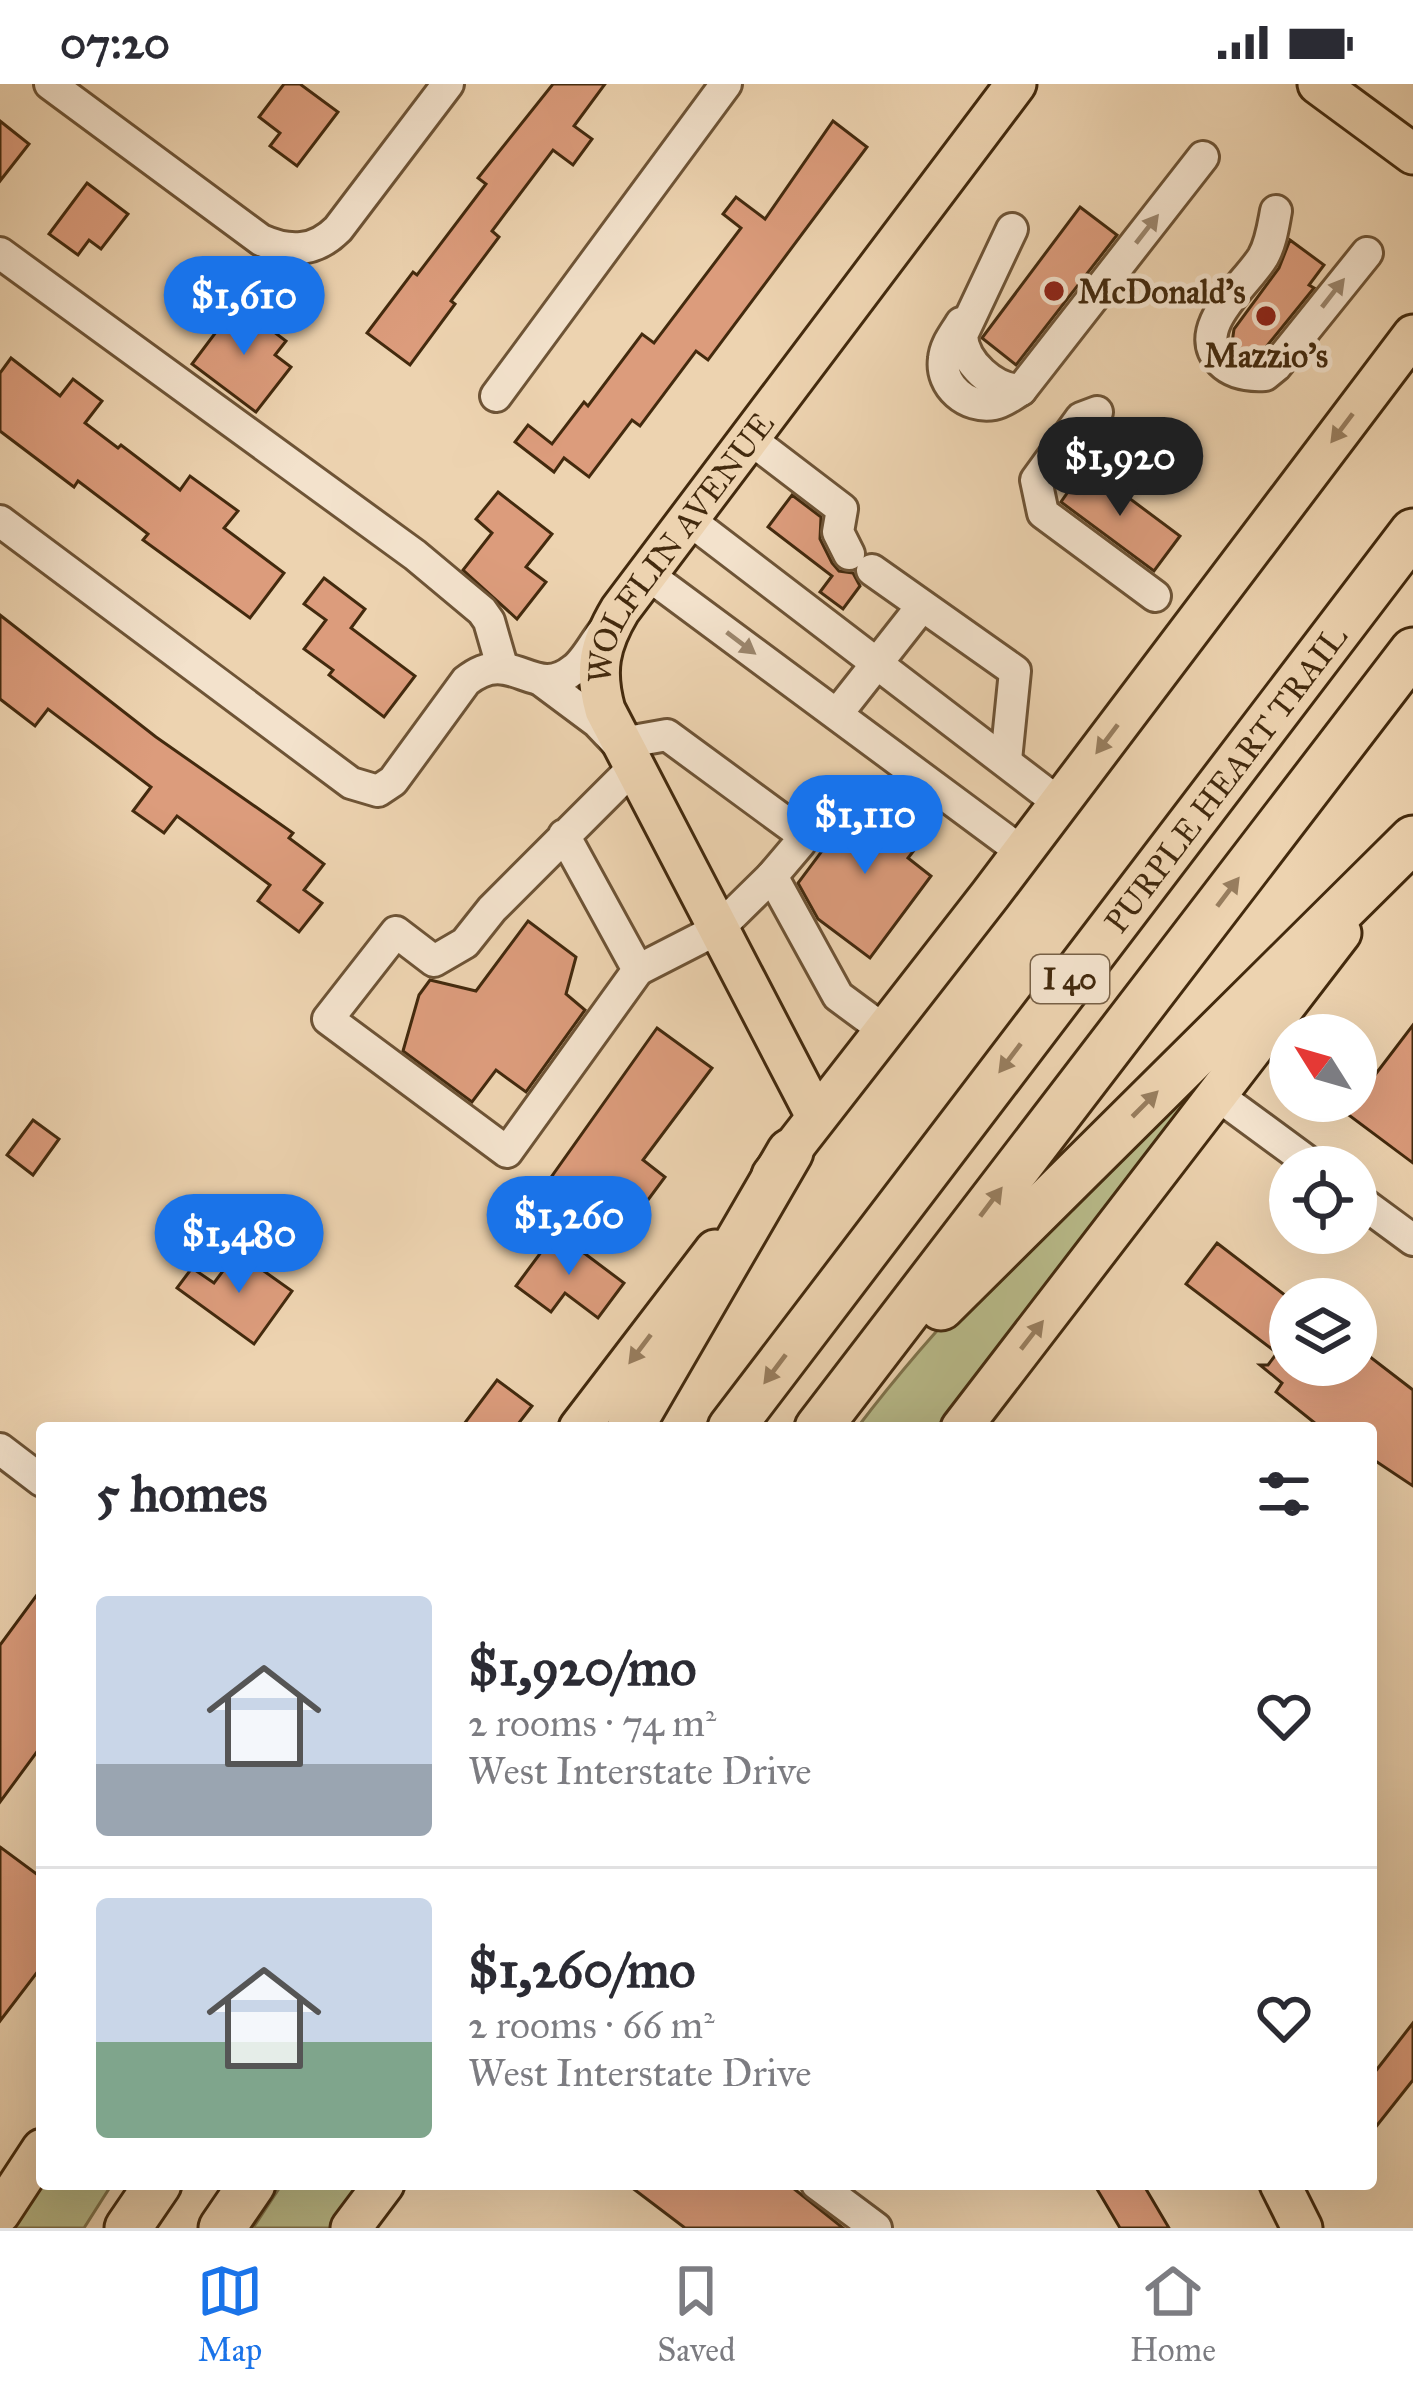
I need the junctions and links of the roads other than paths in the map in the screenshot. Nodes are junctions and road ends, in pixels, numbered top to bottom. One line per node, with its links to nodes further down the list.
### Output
1 (50, 84): 2 (street)
2 (448, 84)
3 (726, 84): 13 (street)
4 (1016, 84): 15 (main road, WOLFLIN AVENUE)
5 (1318, 84): 6 (main road)
6 (1413, 154)
7 (1203, 157): 9 (street, one-way to 7)
8 (1276, 211): 11 (street, one-way to 11)
9 (1012, 229)
10 (0, 253): 25 (street)
11 (1367, 253)
12 (1413, 335): 30 (main road, one-way to 30)
13 (496, 396)
14 (1097, 412): 20 (street)
15 (749, 438): 16 (main road, WOLFLIN AVENUE); 21 (street)
16 (688, 519): 19 (main road, WOLFLIN AVENUE); 24 (street)
17 (0, 521): 25 (street)
18 (1413, 532): 45 (highway, PURPLE HEART TRAIL / I 40, one-way to 45)
19 (647, 574): 22 (main road, WOLFLIN AVENUE); 27 (street, one-way to 27)
20 (1155, 596)
21 (922, 606): 24 (street); 29 (street)
22 (620, 610): 26 (street); 28 (main road, WOLFLIN AVENUE)
23 (1413, 651): 46 (highway, I 40, one-way to 23)
24 (876, 664): 27 (street); 29 (street)
25 (502, 666): 26 (street)
26 (542, 681): 28 (street)
27 (837, 715): 33 (street)
28 (628, 756): 31 (street); 34 (street); 35 (main road, WOLFLIN AVENUE)
29 (1006, 760): 30 (street)
30 (1059, 803): 33 (main road)
31 (564, 835): 36 (street); 36 (street)
32 (1413, 839): 38 (main road); 47 (highway, one-way to 32)
33 (1022, 852): 37 (main road)
34 (772, 876): 35 (street); 37 (street)
35 (718, 929): 36 (street); 39 (main road, WOLFLIN AVENUE)
36 (638, 970)
37 (884, 1030): 39 (main road)
38 (1217, 1095): 40 (street); 48 (main road, one-way to 38)
39 (803, 1134): 43 (main road, one-way to 43); 44 (highway)
40 (1286, 1146)
41 (1377, 1213): 42 (street)
42 (1413, 1240)
43 (584, 1422)
44 (634, 1422)
45 (736, 1422)
46 (823, 1422)
47 (835, 1422)
48 (966, 1422)
49 (0, 1450): 50 (street)
50 (36, 1477)
51 (36, 2156): 52 (main road)
52 (6, 2188)
53 (154, 2190): 59 (highway)
54 (248, 2190): 60 (highway)
55 (380, 2190): 58 (main road)
56 (825, 2190): 61 (street)
57 (1283, 2190): 62 (main road)
58 (353, 2227)
59 (128, 2228)
60 (222, 2228)
61 (876, 2228)
62 (1302, 2228)

